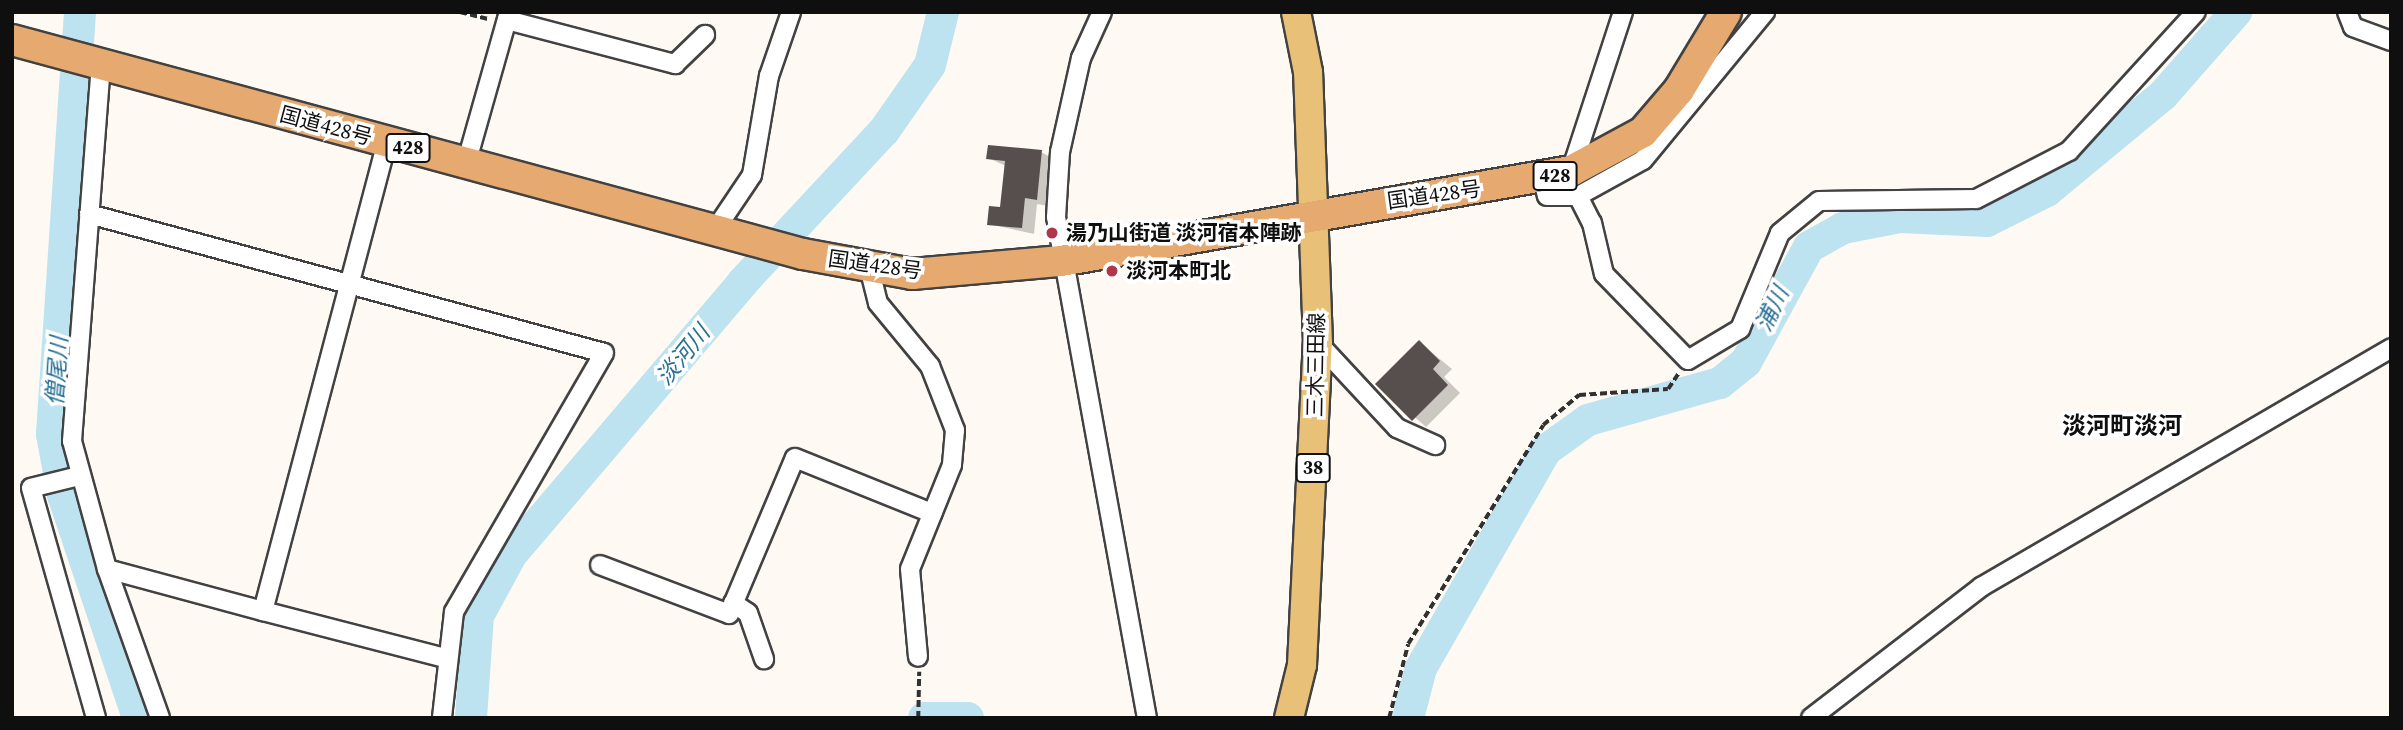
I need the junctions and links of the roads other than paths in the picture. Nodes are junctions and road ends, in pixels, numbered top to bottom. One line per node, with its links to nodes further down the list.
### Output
1 (791, 12): 19 (street)
2 (1102, 12): 20 (street)
3 (1296, 12): 18 (main road, 三木三田線 / 38)
4 (1623, 12): 16 (street)
5 (1726, 12): 16 (highway, 国道428号 / 428)
6 (1765, 12): 16 (street)
7 (2196, 12): 16 (street)
8 (2347, 12): 12 (street)
9 (507, 19): 10 (street); 15 (street)
10 (705, 35)
11 (12, 40): 13 (highway, 国道428号 / 428)
12 (2391, 41)
13 (97, 62): 14 (highway, 国道428号 / 428); 17 (street)
14 (387, 142): 15 (highway, 国道428号 / 428); 22 (street)
15 (466, 164): 19 (highway, 国道428号 / 428)
16 (1574, 183): 18 (highway, 国道428号 / 428)
17 (89, 214): 22 (street); 26 (street)
18 (1313, 217): 20 (highway, 国道428号 / 428); 23 (main road, 三木三田線 / 38)
19 (719, 231): 21 (highway, 国道428号 / 428)
20 (1061, 261): 21 (highway, 国道428号 / 428); 38 (street)
21 (869, 267): 27 (street)
22 (349, 285): 31 (street); 33 (street)
23 (1318, 344): 25 (street); 39 (main road, 三木三田線 / 38)
24 (2391, 348): 40 (street)
25 (1435, 445)
26 (79, 476): 29 (street); 35 (street)
27 (932, 513): 30 (street); 32 (street)
28 (600, 565): 30 (street)
29 (107, 569): 31 (street); 36 (street)
30 (733, 603): 34 (street)
31 (263, 611): 33 (street)
32 (918, 657)
33 (445, 658): 37 (street)
34 (764, 659)
35 (96, 718)
36 (160, 718)
37 (442, 718)
38 (1147, 718)
39 (1290, 718)
40 (1811, 718)

